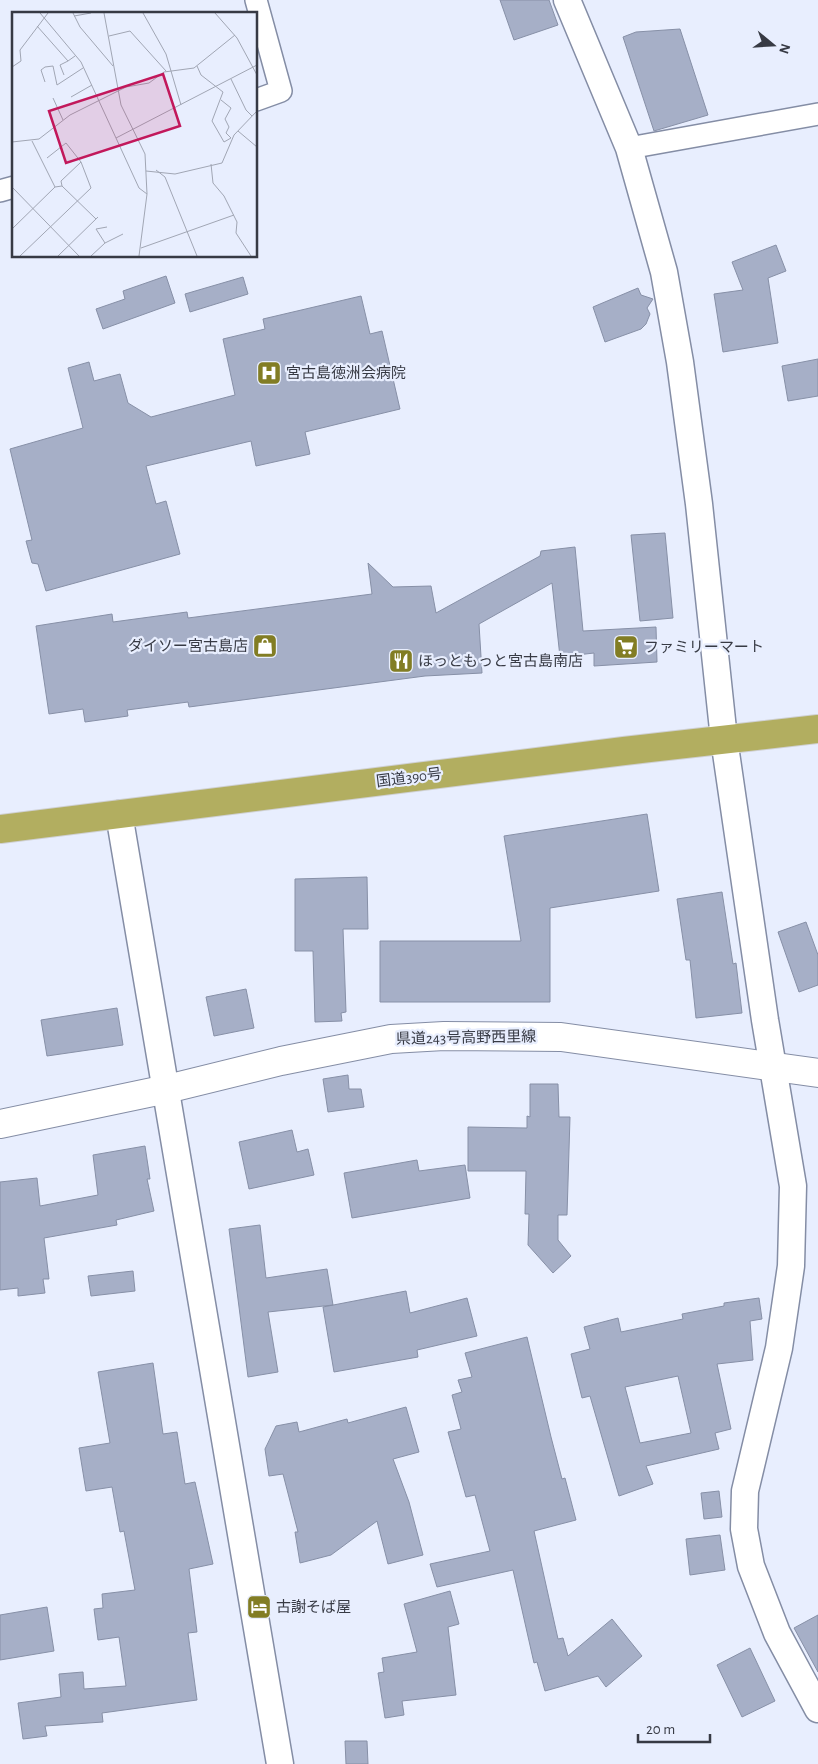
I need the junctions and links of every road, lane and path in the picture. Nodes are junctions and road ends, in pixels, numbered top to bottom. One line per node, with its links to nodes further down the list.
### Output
1 (256, 0): 3 (street)
2 (567, 0): 5 (street)
3 (258, 99)
4 (818, 114): 5 (street)
5 (629, 148): 7 (street)
6 (818, 729): 7 (highway, 国道390号)
7 (724, 740): 8 (highway, 国道390号); 10 (street)
8 (120, 814): 9 (highway, 国道390号); 12 (street)
9 (0, 829)
10 (772, 1067): 11 (main road, 県道243号高野西里線); 12 (main road, 県道243号高野西里線); 14 (street)
11 (818, 1074)
12 (167, 1089): 13 (main road, 県道243号高野西里線); 15 (street)
13 (0, 1124)
14 (818, 1709)
15 (280, 1764)

